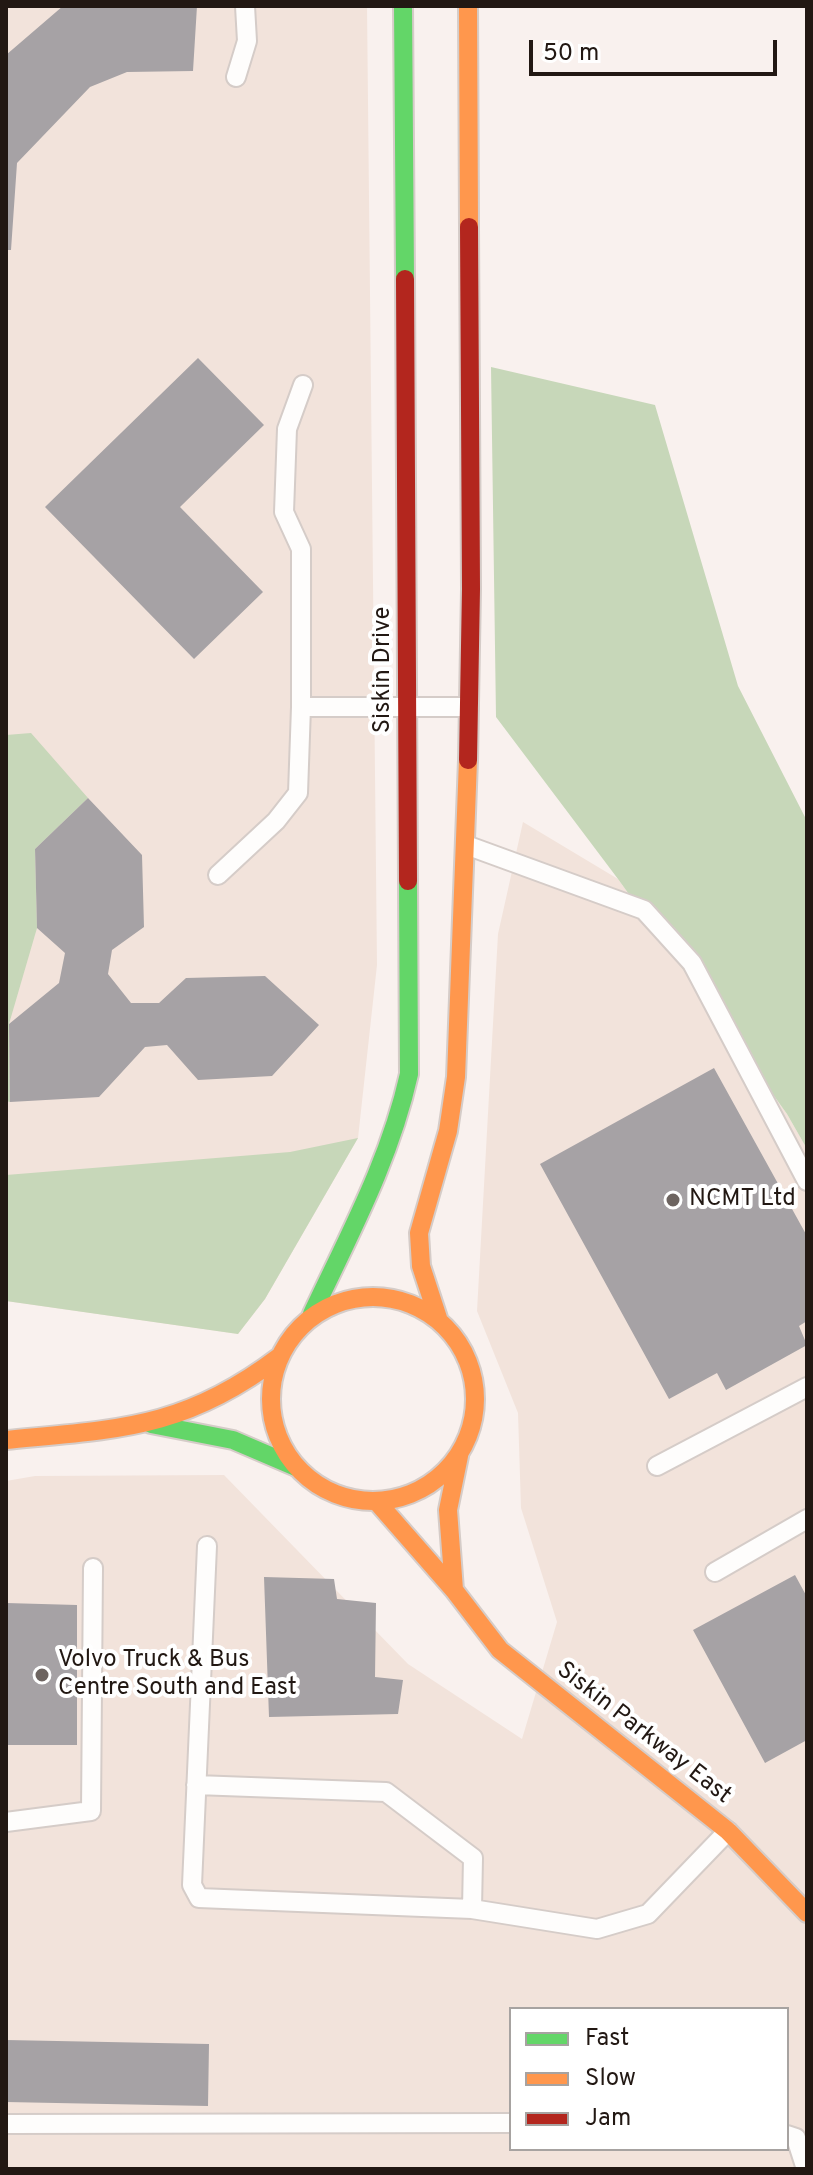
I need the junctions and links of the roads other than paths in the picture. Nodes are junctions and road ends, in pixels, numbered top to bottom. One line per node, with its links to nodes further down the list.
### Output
1 (245, 6): 4 (lane)
2 (403, 6): 7 (street, Siskin Drive)
3 (468, 6): 8 (street)
4 (236, 77)
5 (303, 385): 6 (lane)
6 (301, 707): 7 (lane); 10 (lane)
7 (408, 707): 8 (lane); 12 (street, Siskin Drive)
8 (469, 707): 9 (street)
9 (466, 845): 11 (lane); 13 (street)
10 (218, 875)
11 (807, 1181)
12 (312, 1314): 13 (street); 14 (street)
13 (438, 1318): 18 (street)
14 (279, 1357): 16 (street); 20 (street)
15 (807, 1387): 19 (lane)
16 (151, 1424): 17 (street); 20 (street)
17 (6, 1440)
18 (459, 1456): 21 (street); 26 (street)
19 (657, 1466)
20 (296, 1467): 21 (street)
21 (378, 1503): 26 (street, Siskin Parkway East)
22 (807, 1519): 25 (lane)
23 (207, 1546): 27 (lane)
24 (93, 1568): 28 (lane)
25 (715, 1572)
26 (454, 1590): 29 (street, Siskin Parkway East)
27 (196, 1785): 30 (lane); 30 (lane)
28 (6, 1822)
29 (728, 1831): 30 (lane); 31 (street, Siskin Parkway East)
30 (472, 1909)
31 (807, 1913)
32 (509, 2123): 33 (lane)
33 (6, 2124)
34 (789, 2136): 35 (lane)
35 (806, 2169)

